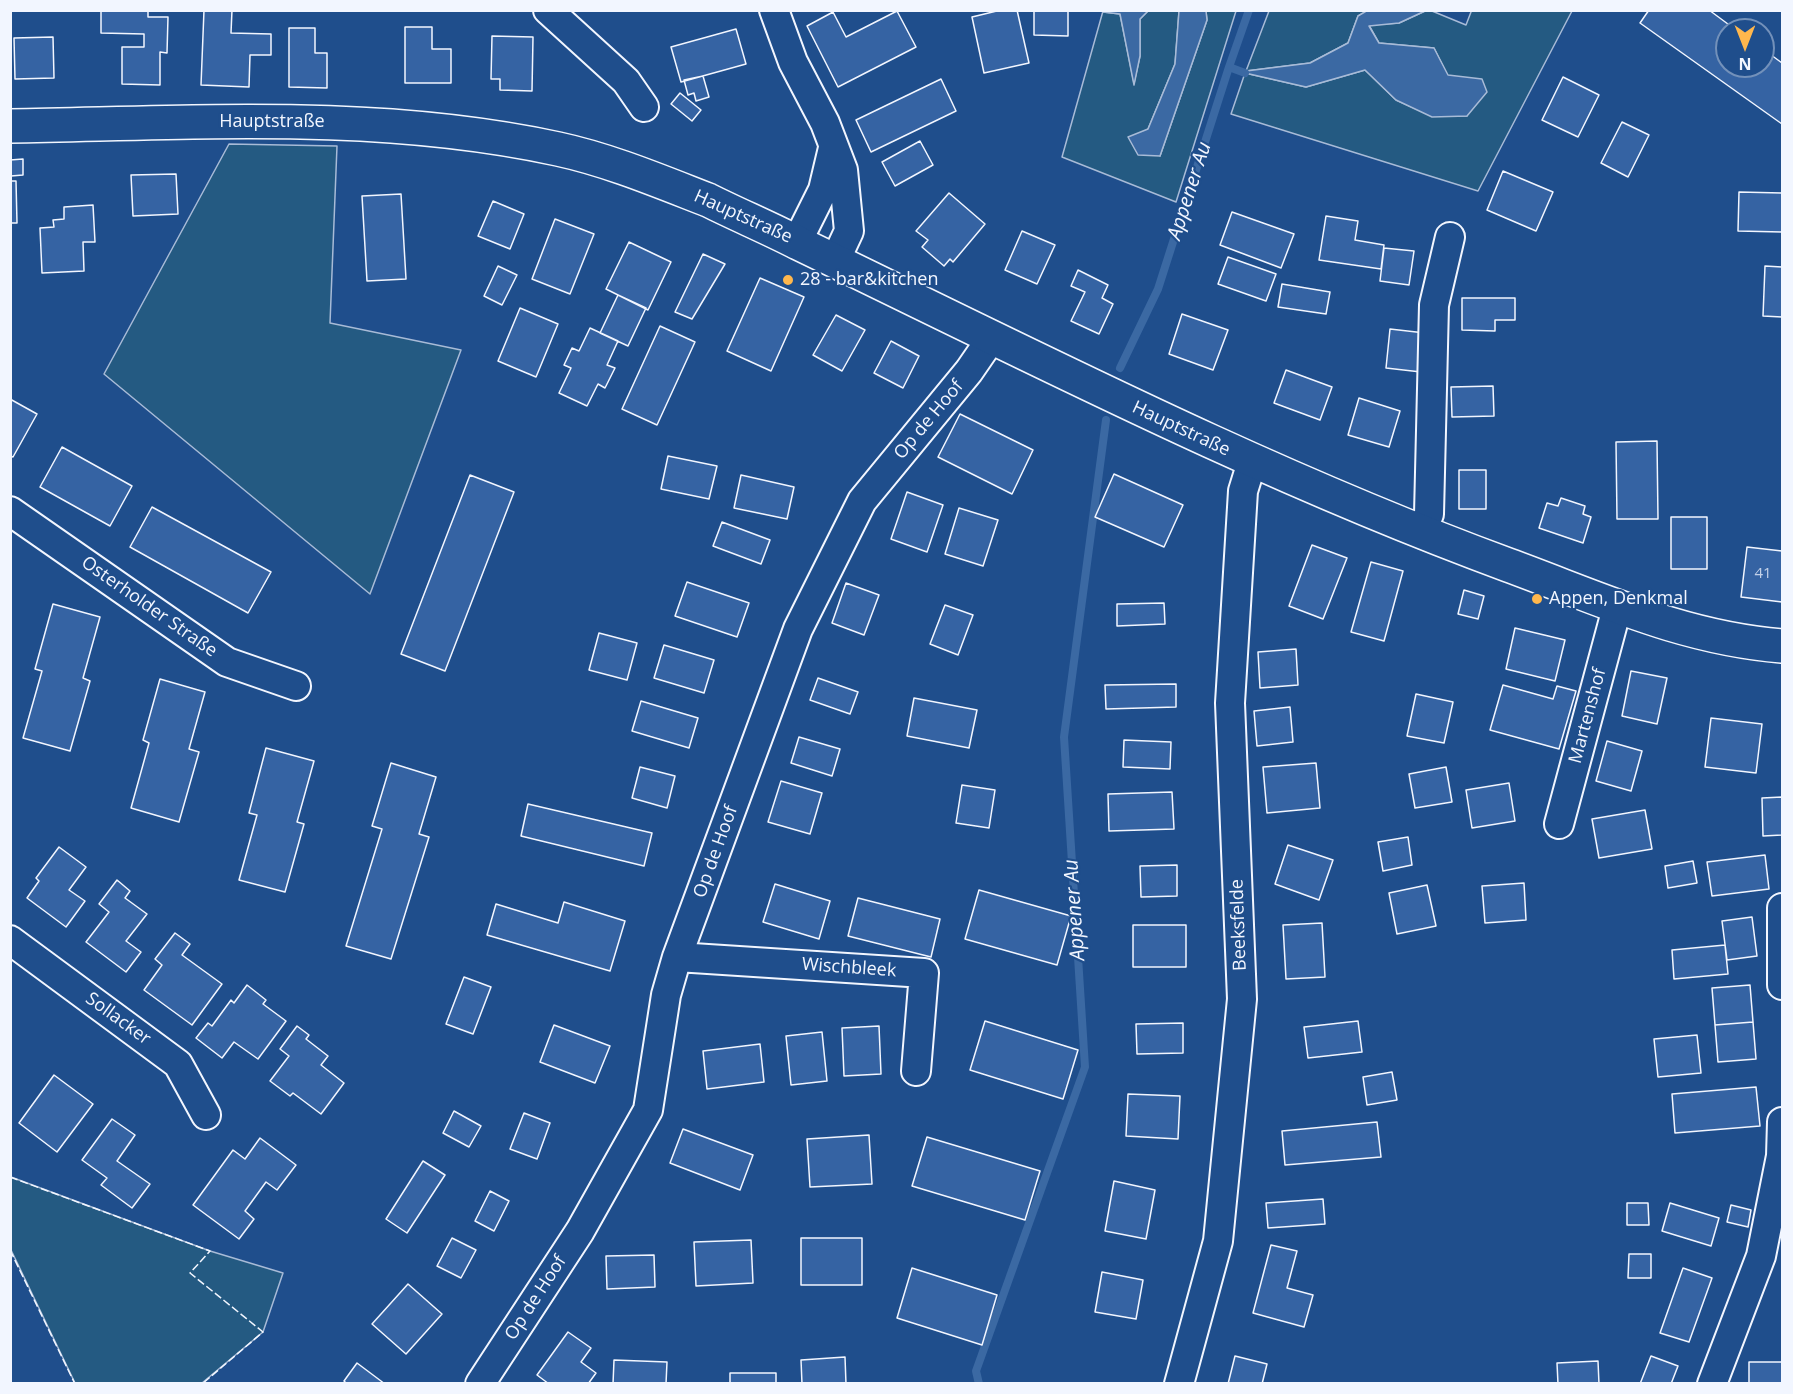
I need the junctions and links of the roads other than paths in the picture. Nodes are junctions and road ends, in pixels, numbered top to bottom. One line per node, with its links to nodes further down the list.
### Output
1 (548, 10): 3 (street)
2 (774, 10): 5 (street)
3 (644, 107)
4 (10, 126): 7 (main road, Hauptstraße)
5 (833, 146): 7 (street); 8 (street)
6 (1450, 237): 12 (street)
7 (797, 242): 8 (main road, Hauptstraße)
8 (835, 261): 9 (main road, Hauptstraße)
9 (991, 339): 10 (main road, Hauptstraße); 19 (street, Op de Hoof)
10 (1252, 462): 12 (main road, Hauptstraße); 25 (street, Beeksfelde)
11 (10, 511): 15 (street, Osterholder Straße)
12 (1421, 532): 13 (main road, Hauptstraße)
13 (1617, 608): 14 (main road, Hauptstraße); 16 (street, Martenshof)
14 (1782, 646)
15 (296, 686)
16 (1559, 824)
17 (1782, 908): 20 (street)
18 (10, 940): 22 (street, Sollacker)
19 (677, 957): 21 (street, Wischbleek); 24 (street, Op de Hoof)
20 (1782, 985)
21 (916, 1071)
22 (206, 1115)
23 (1782, 1122): 26 (street)
24 (480, 1383)
25 (1179, 1383)
26 (1712, 1383)

